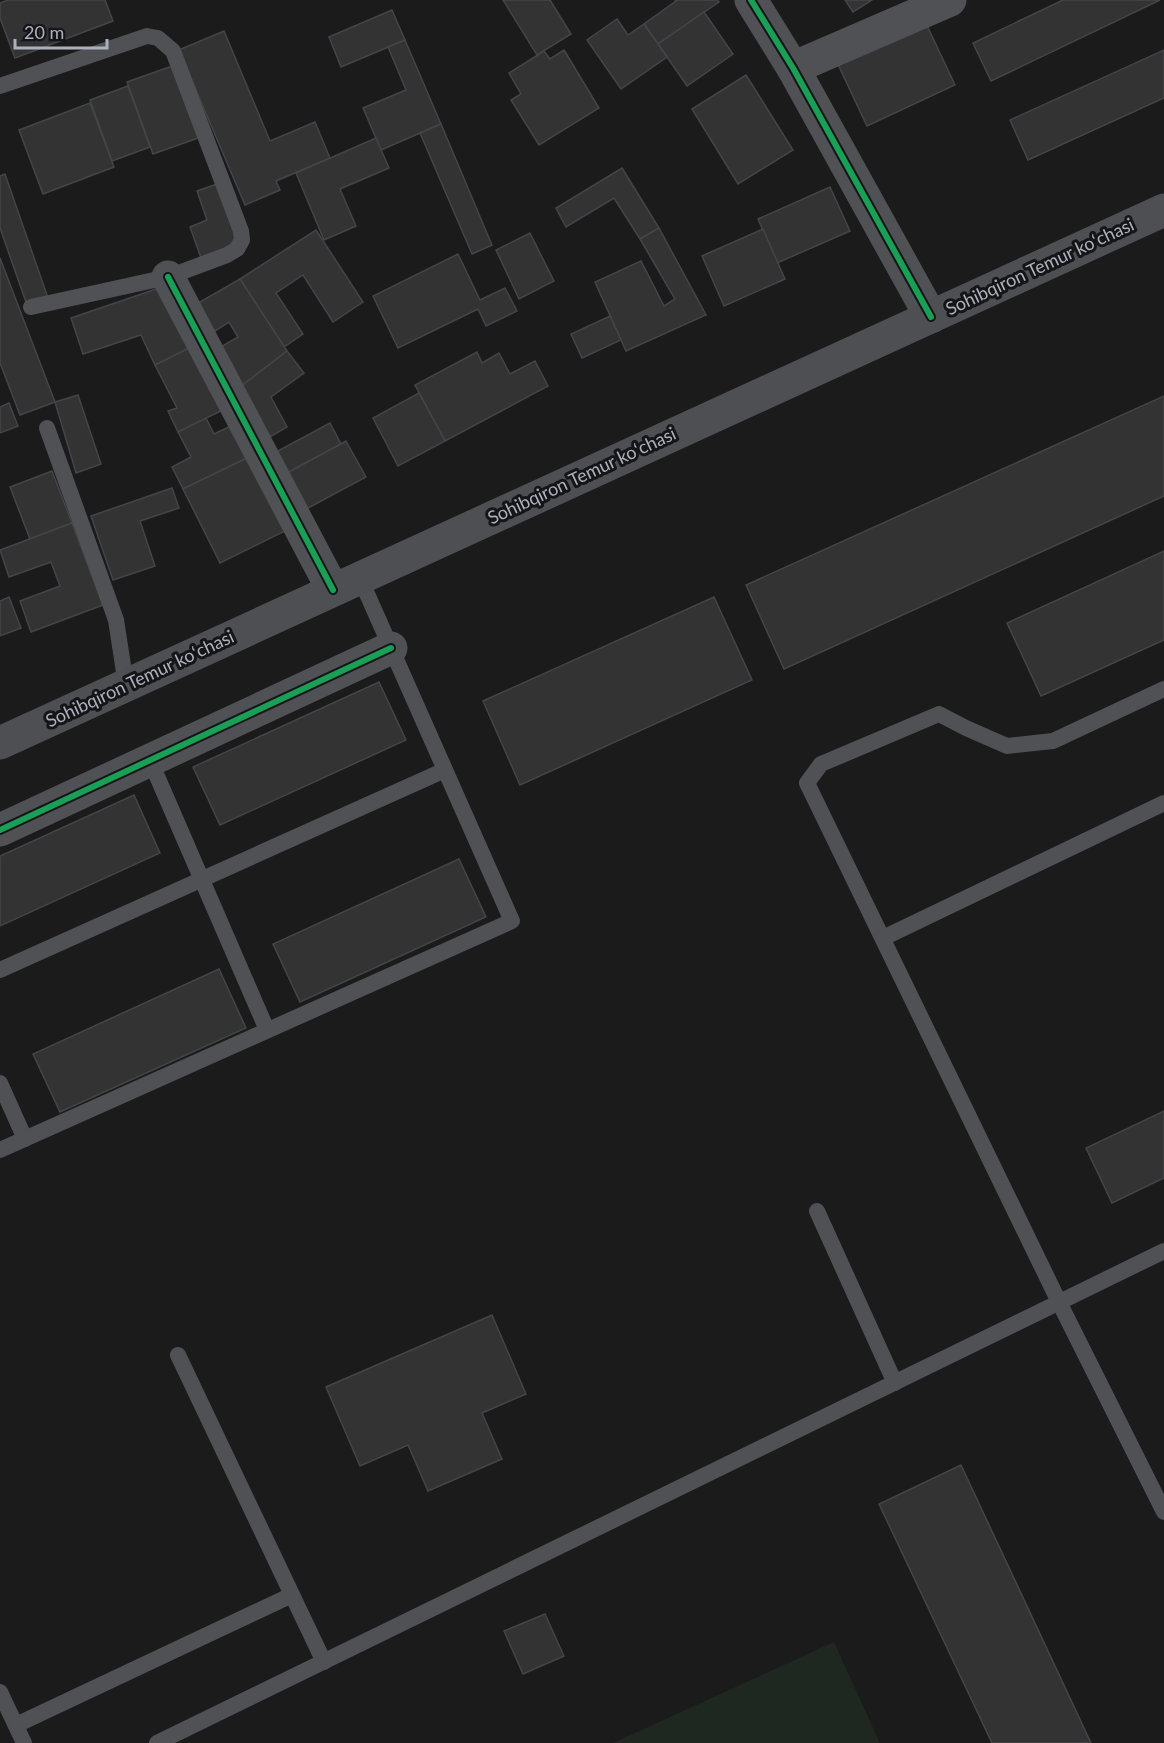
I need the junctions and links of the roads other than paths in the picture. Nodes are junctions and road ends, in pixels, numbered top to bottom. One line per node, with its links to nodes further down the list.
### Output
1 (751, 0): 3 (street)
2 (950, 0): 3 (street)
3 (793, 68): 8 (street)
4 (0, 86): 6 (lane)
5 (1164, 210): 8 (main road, Sohibqiron Temur koʻchasi)
6 (168, 277): 7 (lane); 10 (street)
7 (31, 307)
8 (931, 317): 10 (main road, Sohibqiron Temur koʻchasi)
9 (47, 428): 12 (lane)
10 (346, 584): 11 (lane); 12 (main road, Sohibqiron Temur koʻchasi)
11 (391, 648): 15 (street); 16 (lane)
12 (126, 685): 14 (main road, Sohibqiron Temur koʻchasi)
13 (1164, 689): 20 (lane)
14 (0, 743)
15 (150, 760): 18 (street); 19 (lane)
16 (445, 770): 19 (lane); 22 (lane)
17 (1164, 803): 20 (lane)
18 (0, 830)
19 (202, 879): 21 (lane); 22 (lane)
20 (883, 938): 28 (lane)
21 (0, 970)
22 (267, 1030): 24 (lane)
23 (0, 1083): 24 (lane)
24 (25, 1139): 25 (lane)
25 (0, 1150)
26 (817, 1211): 30 (lane)
27 (1164, 1251): 28 (lane)
28 (1059, 1302): 30 (lane); 31 (lane)
29 (178, 1355): 32 (lane)
30 (895, 1383): 33 (lane)
31 (1164, 1512)
32 (292, 1595): 33 (lane); 35 (lane)
33 (324, 1662): 37 (lane)
34 (0, 1692): 35 (lane)
35 (16, 1725): 36 (lane)
36 (24, 1743)
37 (157, 1743)

